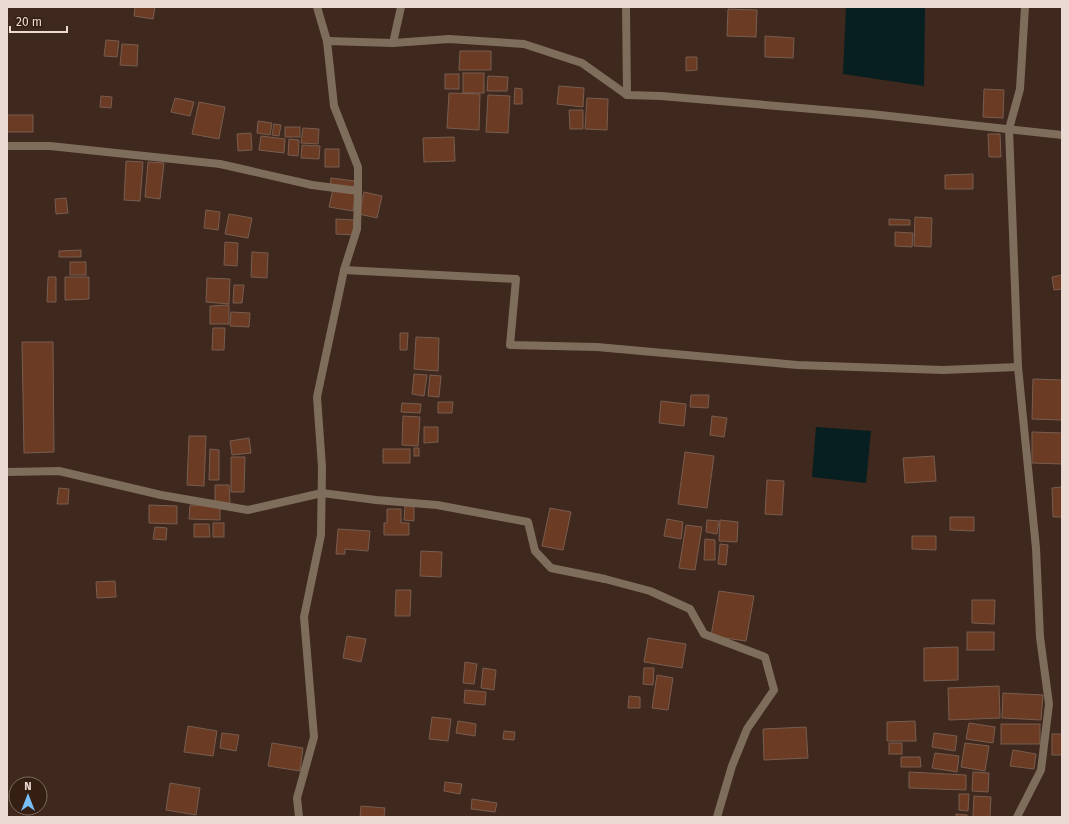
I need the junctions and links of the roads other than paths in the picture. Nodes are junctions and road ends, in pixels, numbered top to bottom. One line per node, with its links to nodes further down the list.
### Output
1 (317, 7): 5 (street)
2 (401, 7): 6 (street)
3 (626, 7): 7 (street)
4 (1025, 7): 8 (street)
5 (327, 41): 6 (street); 11 (street)
6 (393, 43): 7 (street)
7 (628, 95): 8 (street)
8 (1008, 129): 9 (street); 13 (street)
9 (1062, 135)
10 (7, 146): 11 (street)
11 (358, 191): 12 (street)
12 (344, 270): 13 (street); 15 (street)
13 (1018, 367): 18 (street)
14 (7, 472): 15 (street)
15 (322, 493): 16 (street); 17 (street)
16 (299, 817)
17 (717, 817)
18 (1017, 817)

